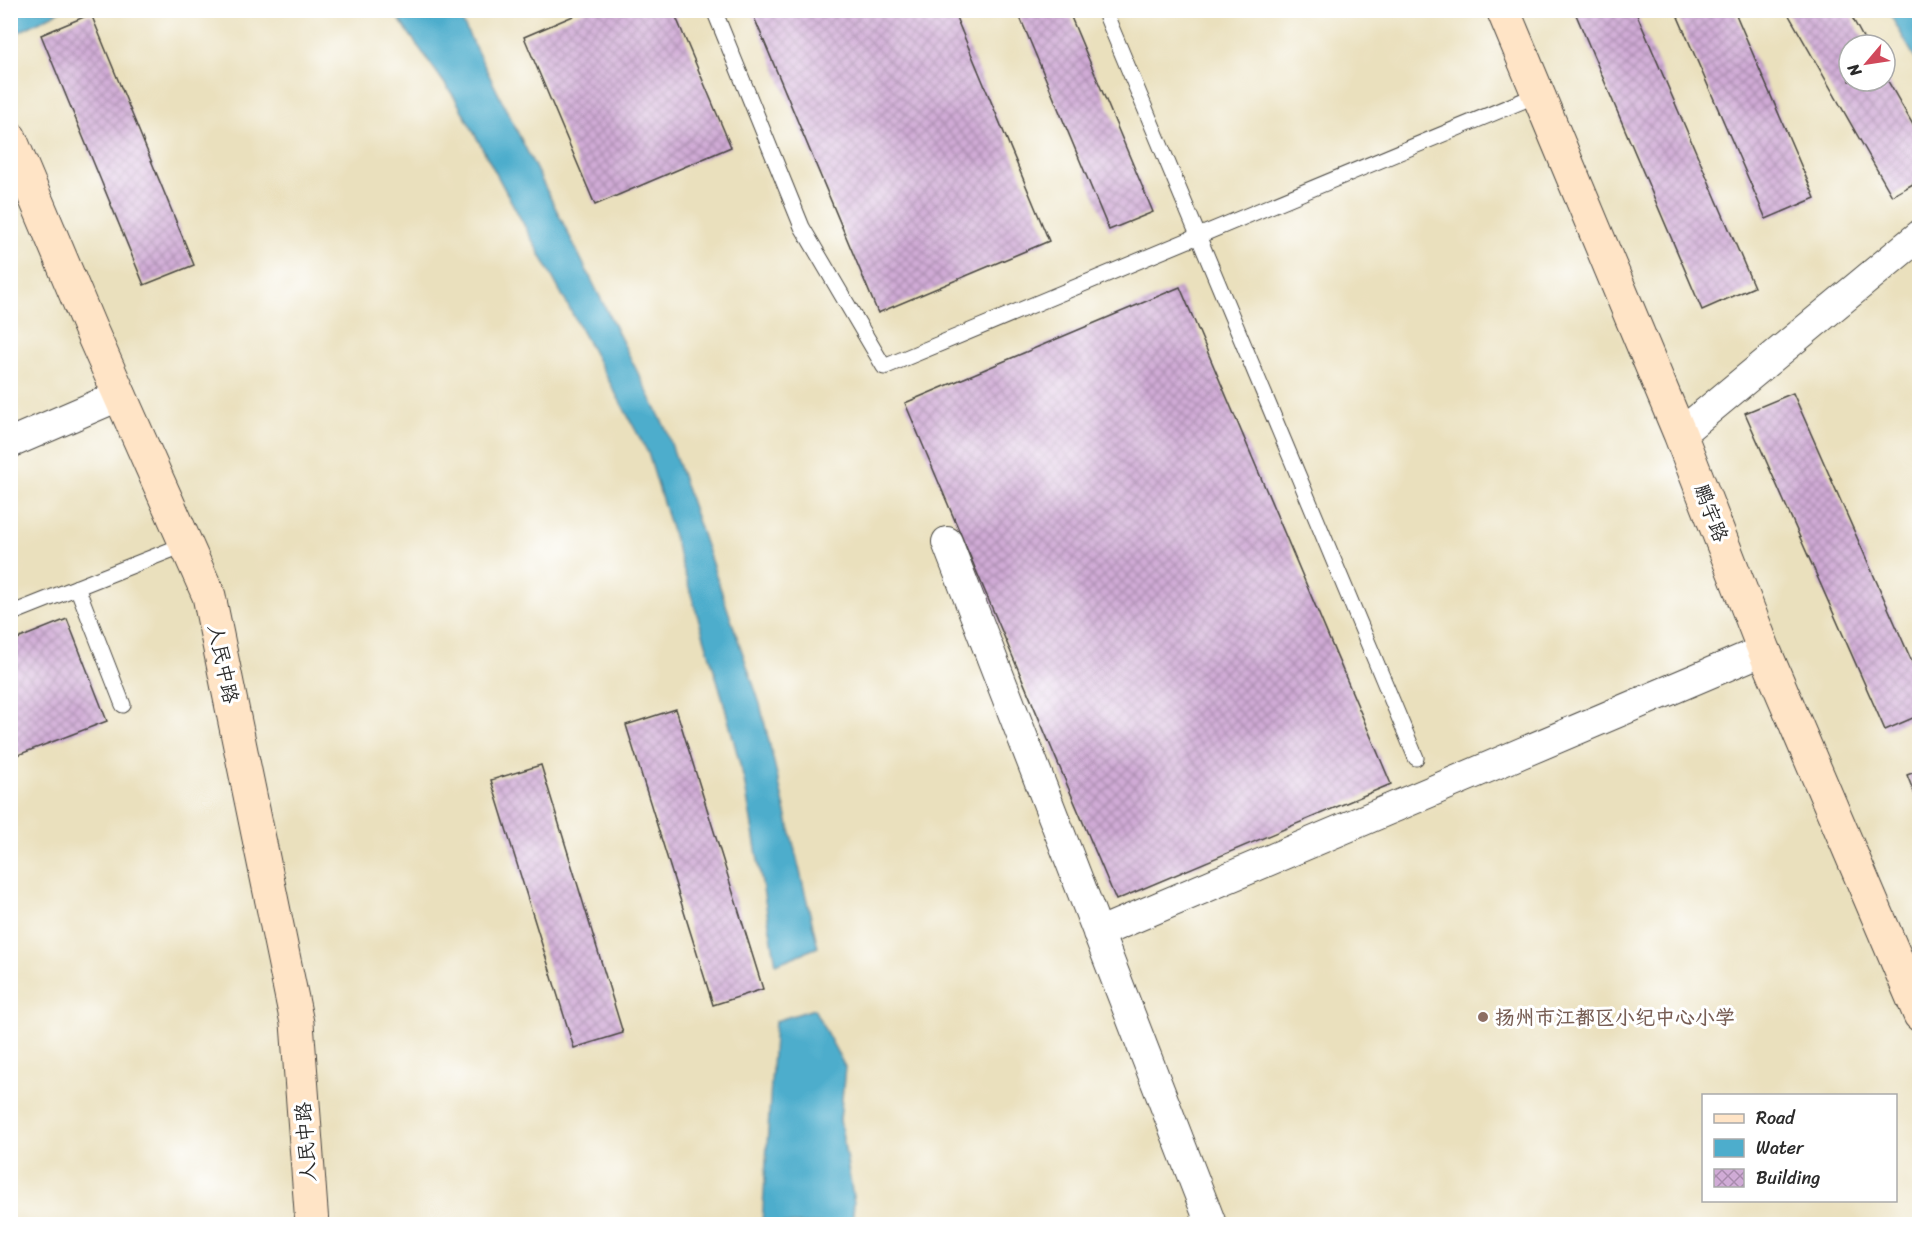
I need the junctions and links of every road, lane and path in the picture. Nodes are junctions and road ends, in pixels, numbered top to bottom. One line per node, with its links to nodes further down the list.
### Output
1 (714, 10): 7 (lane)
2 (1104, 10): 7 (lane)
3 (1503, 10): 4 (street, 鹏宇路)
4 (1539, 94): 7 (lane); 9 (street, 鹏宇路)
5 (10, 138): 8 (street, 人民中路)
6 (1920, 235): 9 (street)
7 (1198, 236): 17 (lane)
8 (121, 395): 10 (street); 12 (street, 人民中路)
9 (1680, 434): 15 (street, 鹏宇路)
10 (10, 443)
11 (948, 542): 18 (street)
12 (186, 544): 13 (lane); 20 (street, 人民中路)
13 (77, 588): 14 (lane); 16 (lane)
14 (10, 614)
15 (1764, 650): 18 (street); 19 (street, 鹏宇路)
16 (123, 705)
17 (1416, 758)
18 (1098, 933): 21 (street)
19 (1920, 1015)
20 (312, 1224)
21 (1211, 1224)

